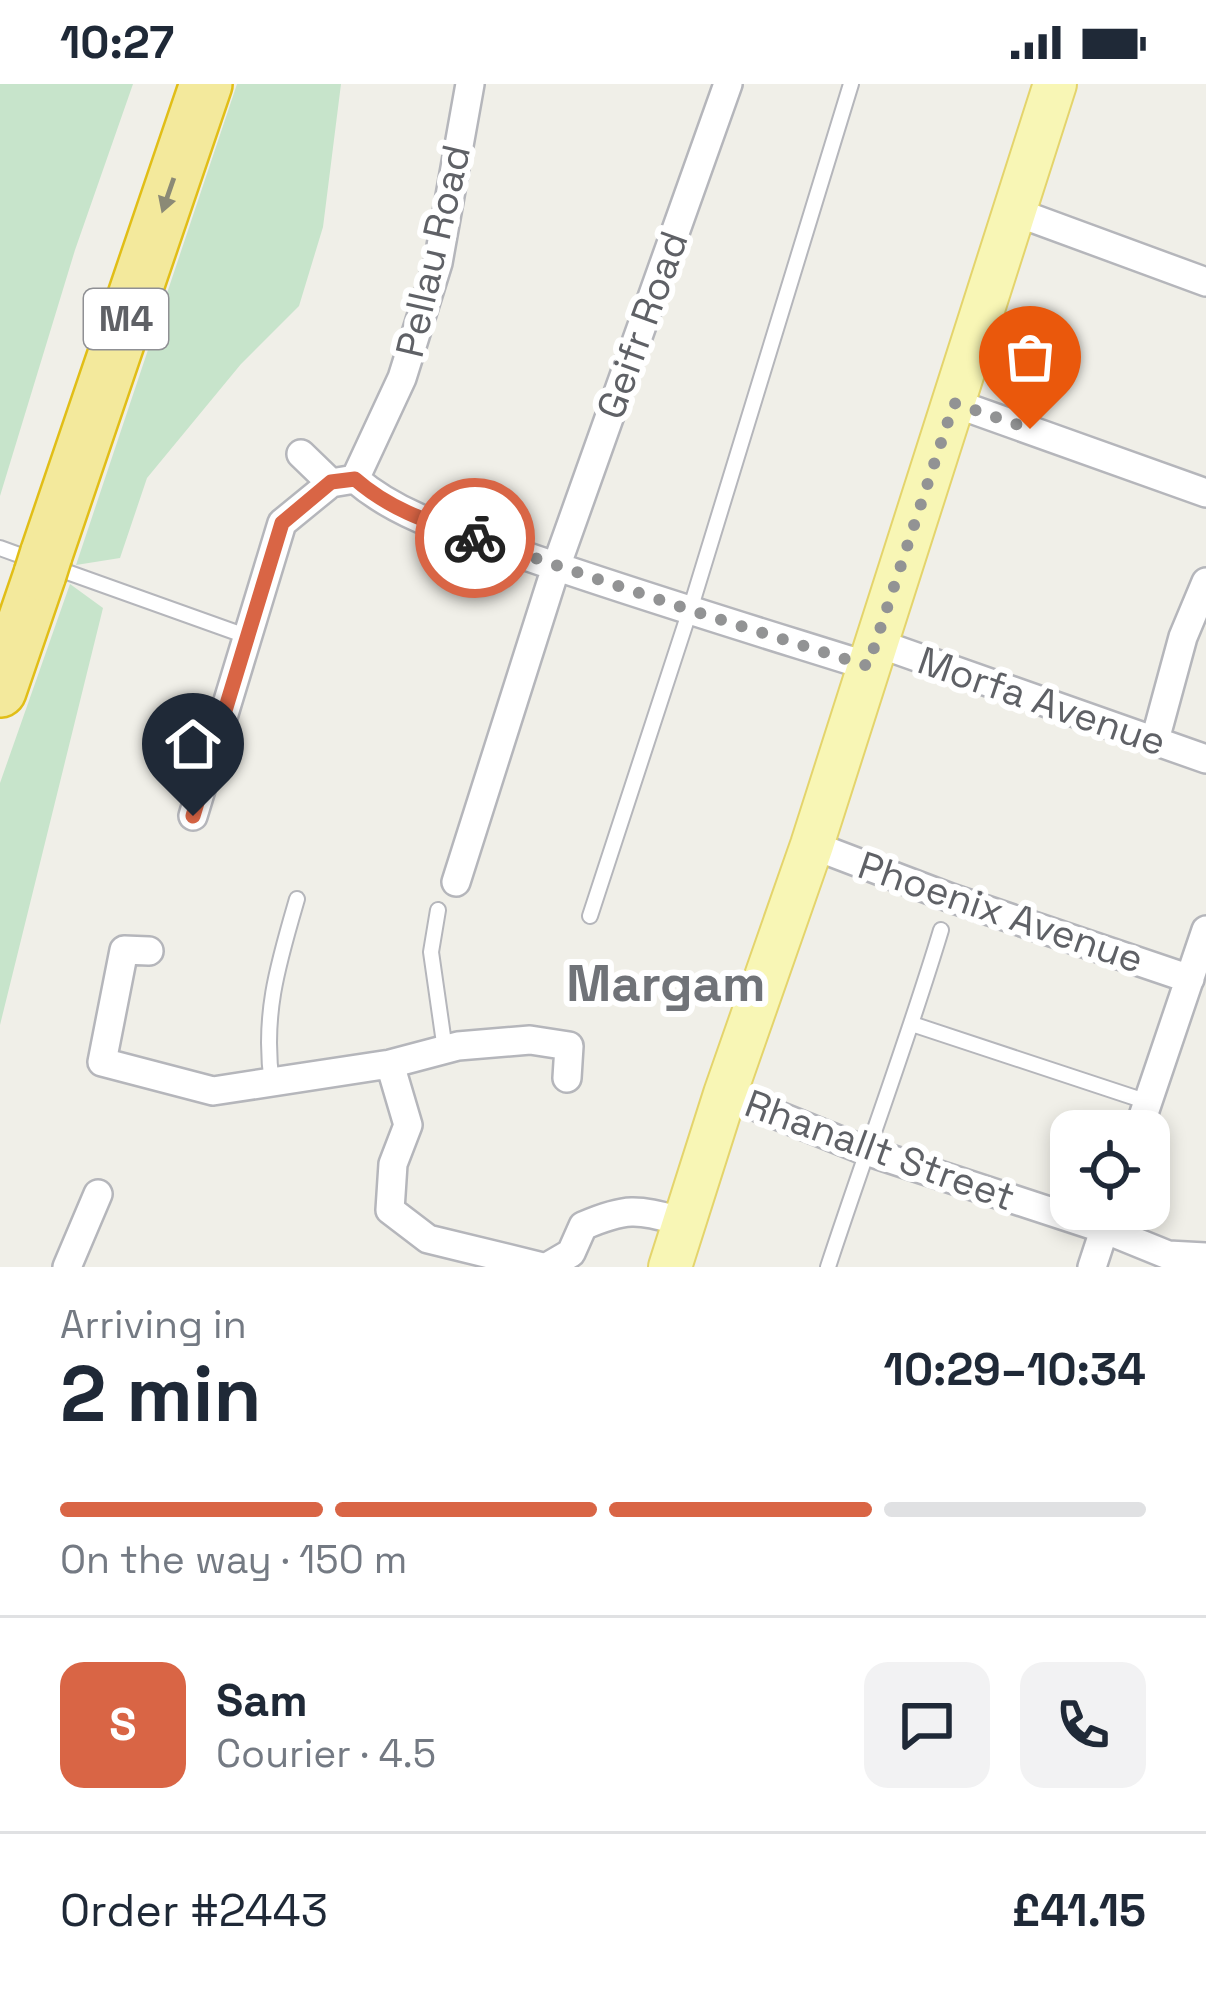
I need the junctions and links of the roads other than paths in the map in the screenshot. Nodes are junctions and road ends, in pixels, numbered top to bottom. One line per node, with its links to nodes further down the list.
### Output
1 (169, 84): 13 (highway, M4)
2 (206, 84): 13 (highway, M4, one-way to 13)
3 (470, 84): 11 (street, Pellau Road)
4 (728, 84): 14 (street, Geifr Road)
5 (851, 84): 16 (lane)
6 (1055, 84): 7 (main road)
7 (1012, 211): 8 (street); 9 (main road)
8 (1206, 282)
9 (954, 403): 12 (street); 18 (main road)
10 (301, 454): 11 (street, Morfa Avenue)
11 (343, 481): 14 (street, Morfa Avenue); 17 (street)
12 (1206, 493)
13 (18, 562): 17 (lane); 19 (highway, M4)
14 (556, 567): 16 (street, Morfa Avenue); 24 (street, Geifr Road)
15 (1206, 582): 20 (street)
16 (690, 610): 18 (street, Morfa Avenue); 27 (lane)
17 (246, 636): 22 (street)
18 (873, 655): 20 (street, Morfa Avenue); 23 (main road)
19 (0, 691)
20 (1155, 740): 21 (street, Morfa Avenue)
21 (1206, 759)
22 (193, 816)
23 (812, 845): 31 (street, Phoenix Avenue); 37 (main road)
24 (456, 882)
25 (297, 899): 36 (lane)
26 (438, 910): 33 (lane)
27 (590, 916)
28 (941, 930): 32 (lane)
29 (1206, 930): 31 (street)
30 (149, 951): 36 (street)
31 (1190, 979): 38 (street)
32 (913, 1024): 38 (lane); 40 (lane)
33 (445, 1050): 34 (street); 35 (street)
34 (390, 1064): 36 (street); 48 (street)
35 (567, 1078)
36 (272, 1084)
37 (724, 1094): 40 (street, Rhanallt Street); 43 (main road)
38 (1148, 1102): 39 (street)
39 (1145, 1110)
40 (866, 1151): 42 (street, Rhanallt Street); 50 (lane)
41 (98, 1194): 47 (street)
42 (1050, 1203)
43 (685, 1222): 48 (street); 49 (main road)
44 (1104, 1230): 51 (street)
45 (1126, 1230): 46 (street, Rhanallt Street)
46 (1206, 1257)
47 (67, 1267)
48 (545, 1267)
49 (670, 1267)
50 (828, 1267)
51 (1092, 1267)

